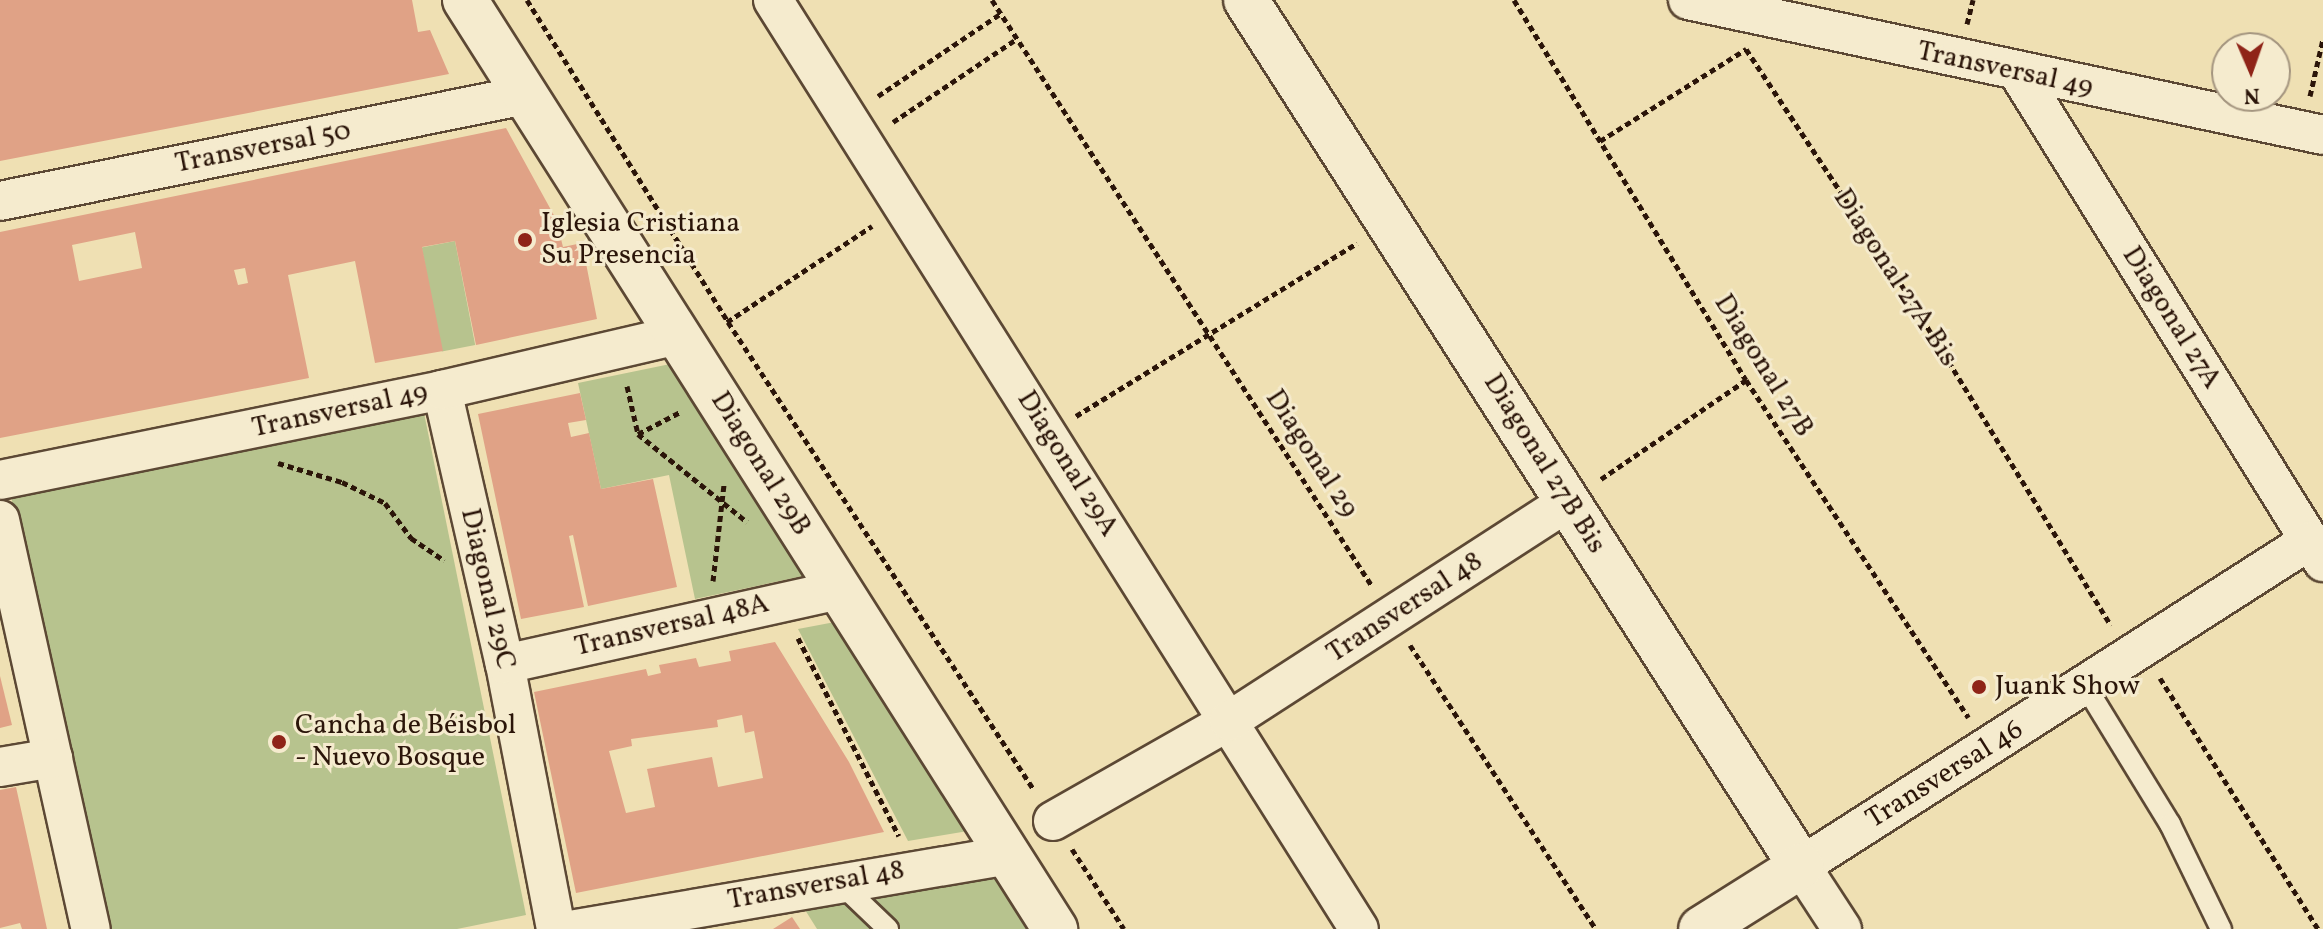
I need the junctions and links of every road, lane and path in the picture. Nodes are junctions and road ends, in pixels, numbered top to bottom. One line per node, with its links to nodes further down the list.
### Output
1 (465, 0): 13 (street, Diagonal 29B)
2 (527, 0): 20 (path)
3 (773, 0): 14 (street, Diagonal 29A)
4 (992, 0): 9 (path, Diagonal 29)
5 (1246, 0): 19 (street, Diagonal 27B Bis)
6 (1514, 0): 16 (path, Diagonal 27B)
7 (1688, 0): 8 (street, Transversal 49)
8 (1762, 8): 12 (street, Transversal 49)
9 (1000, 14): 11 (path, Diagonal 29); 14 (path)
10 (2323, 39): 15 (path)
11 (1015, 40): 14 (path); 21 (path, Diagonal 29)
12 (2019, 74): 15 (street, Transversal 49); 34 (street, Diagonal 27A)
13 (525, 95): 17 (street, Transversal 50); 22 (street, Diagonal 29B)
14 (855, 130): 18 (street, Diagonal 29A)
15 (2313, 133)
16 (1600, 141): 24 (path, Diagonal 27B); 40 (path, Diagonal 27A Bis)
17 (0, 201)
18 (902, 205): 20 (path); 27 (street, Diagonal 29A)
19 (1392, 222): 21 (path); 31 (street, Diagonal 27B Bis)
20 (728, 322): 22 (path); 47 (path)
21 (1208, 331): 27 (path); 38 (path, Diagonal 29)
22 (679, 335): 23 (street, Transversal 49); 26 (street, Diagonal 29B)
23 (618, 349): 25 (street, Transversal 49); 30 (path)
24 (1746, 380): 31 (path); 44 (path, Diagonal 27B)
25 (442, 390): 29 (street, Transversal 49); 35 (street, Diagonal 29C)
26 (730, 416): 30 (path); 36 (street, Diagonal 29B)
27 (1048, 434): 43 (street, Diagonal 29A)
28 (275, 462): 35 (path)
29 (0, 480)
30 (722, 502): 33 (path); 39 (path)
31 (1568, 502): 38 (street, Transversal 48); 49 (street, Diagonal 27B Bis)
32 (0, 520): 45 (street)
33 (759, 531)
34 (2316, 551): 40 (street, Transversal 46)
35 (488, 590): 41 (street, Diagonal 29C)
36 (840, 590): 37 (street, Transversal 48A); 48 (street, Diagonal 29B)
37 (779, 601): 39 (street, Transversal 48A); 50 (path)
38 (1392, 617): 43 (street, Transversal 48); 59 (path, Diagonal 29)
39 (708, 618): 41 (street, Transversal 48A)
40 (2137, 654): 42 (street, Transversal 46); 63 (path, Diagonal 27A Bis)
41 (505, 664): 53 (street, Diagonal 29C)
42 (2086, 687): 44 (street, Transversal 46); 62 (lane)
43 (1229, 721): 47 (street, Transversal 48); 58 (street, Diagonal 29A)
44 (1988, 748): 49 (street, Transversal 46)
45 (53, 758): 46 (street); 52 (street)
46 (0, 767)
47 (1053, 821): 57 (path)
48 (1008, 855): 50 (street, Transversal 48); 56 (street, Diagonal 29B)
49 (1801, 866): 60 (street, Transversal 46); 61 (street, Diagonal 27B Bis)
50 (915, 869): 51 (street, Transversal 48)
51 (839, 882): 54 (street, Transversal 48); 55 (lane)
52 (91, 929)
53 (556, 929)
54 (576, 929)
55 (888, 929)
56 (1055, 929)
57 (1124, 929)
58 (1359, 929)
59 (1596, 929)
60 (1701, 929)
61 (1842, 929)
62 (2221, 929)
63 (2318, 929)

